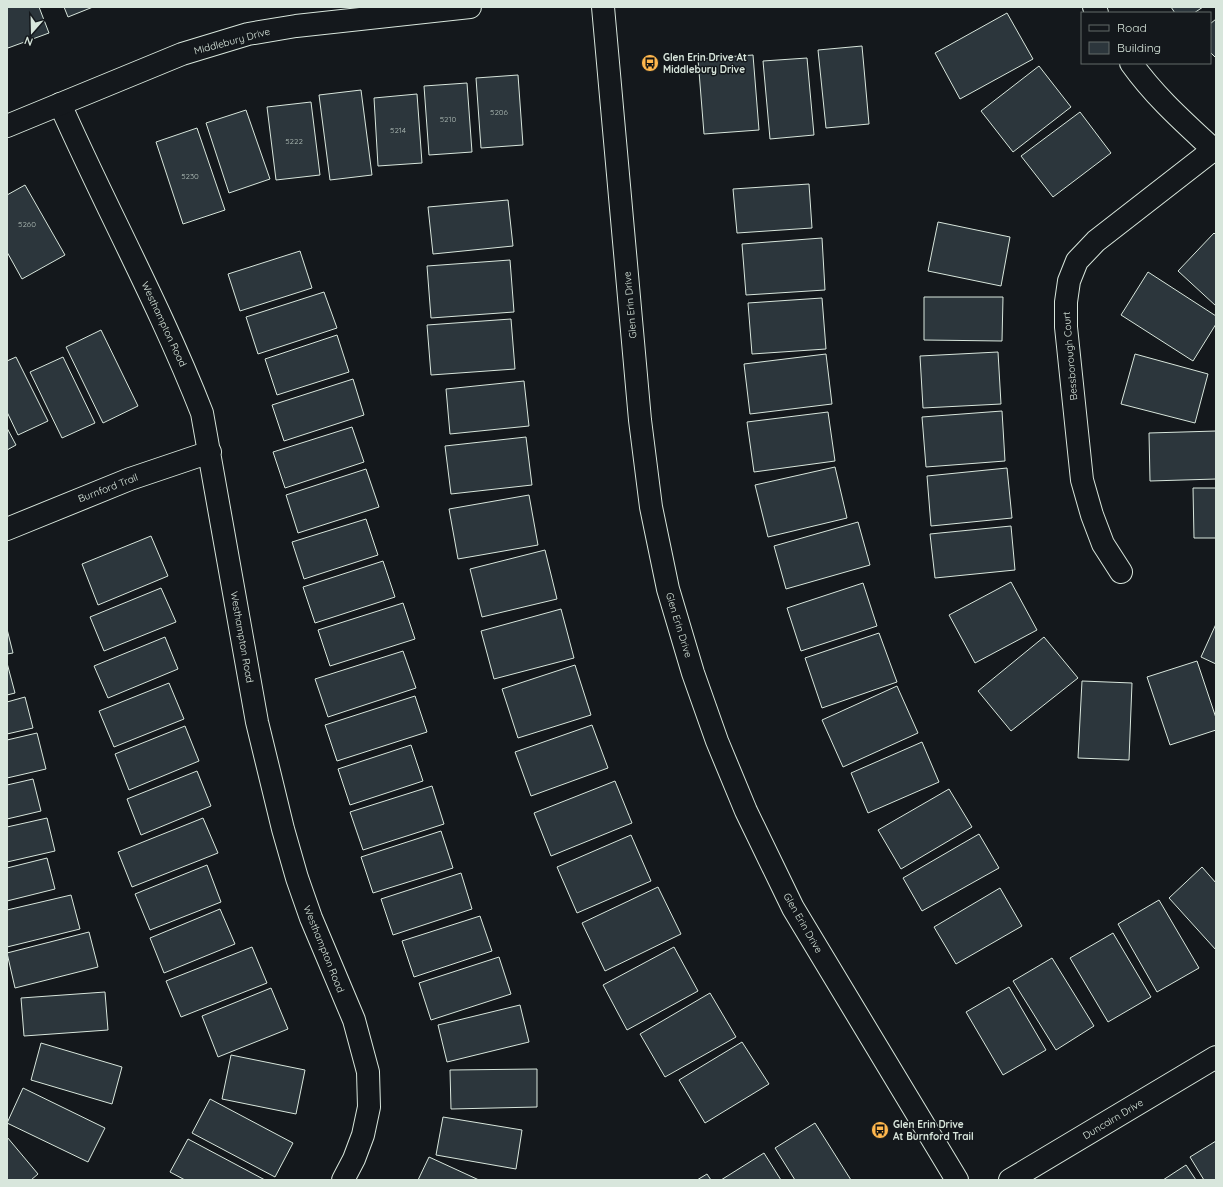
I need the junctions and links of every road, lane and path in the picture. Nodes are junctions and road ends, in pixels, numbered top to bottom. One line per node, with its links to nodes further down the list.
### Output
1 (470, 7): 4 (street, Middlebury Drive)
2 (603, 7): 12 (street, Glen Erin Drive)
3 (1132, 64): 6 (street)
4 (60, 104): 5 (street, Middlebury Drive); 7 (street, Westhampton Road)
5 (7, 126)
6 (1215, 151): 9 (street, Bessborough Court)
7 (210, 452): 8 (street, Burnford Trail); 11 (street, Westhampton Road)
8 (7, 529)
9 (1121, 572)
10 (1216, 1057): 13 (street, Duncairn Drive)
11 (343, 1180)
12 (957, 1180)
13 (1010, 1180)

